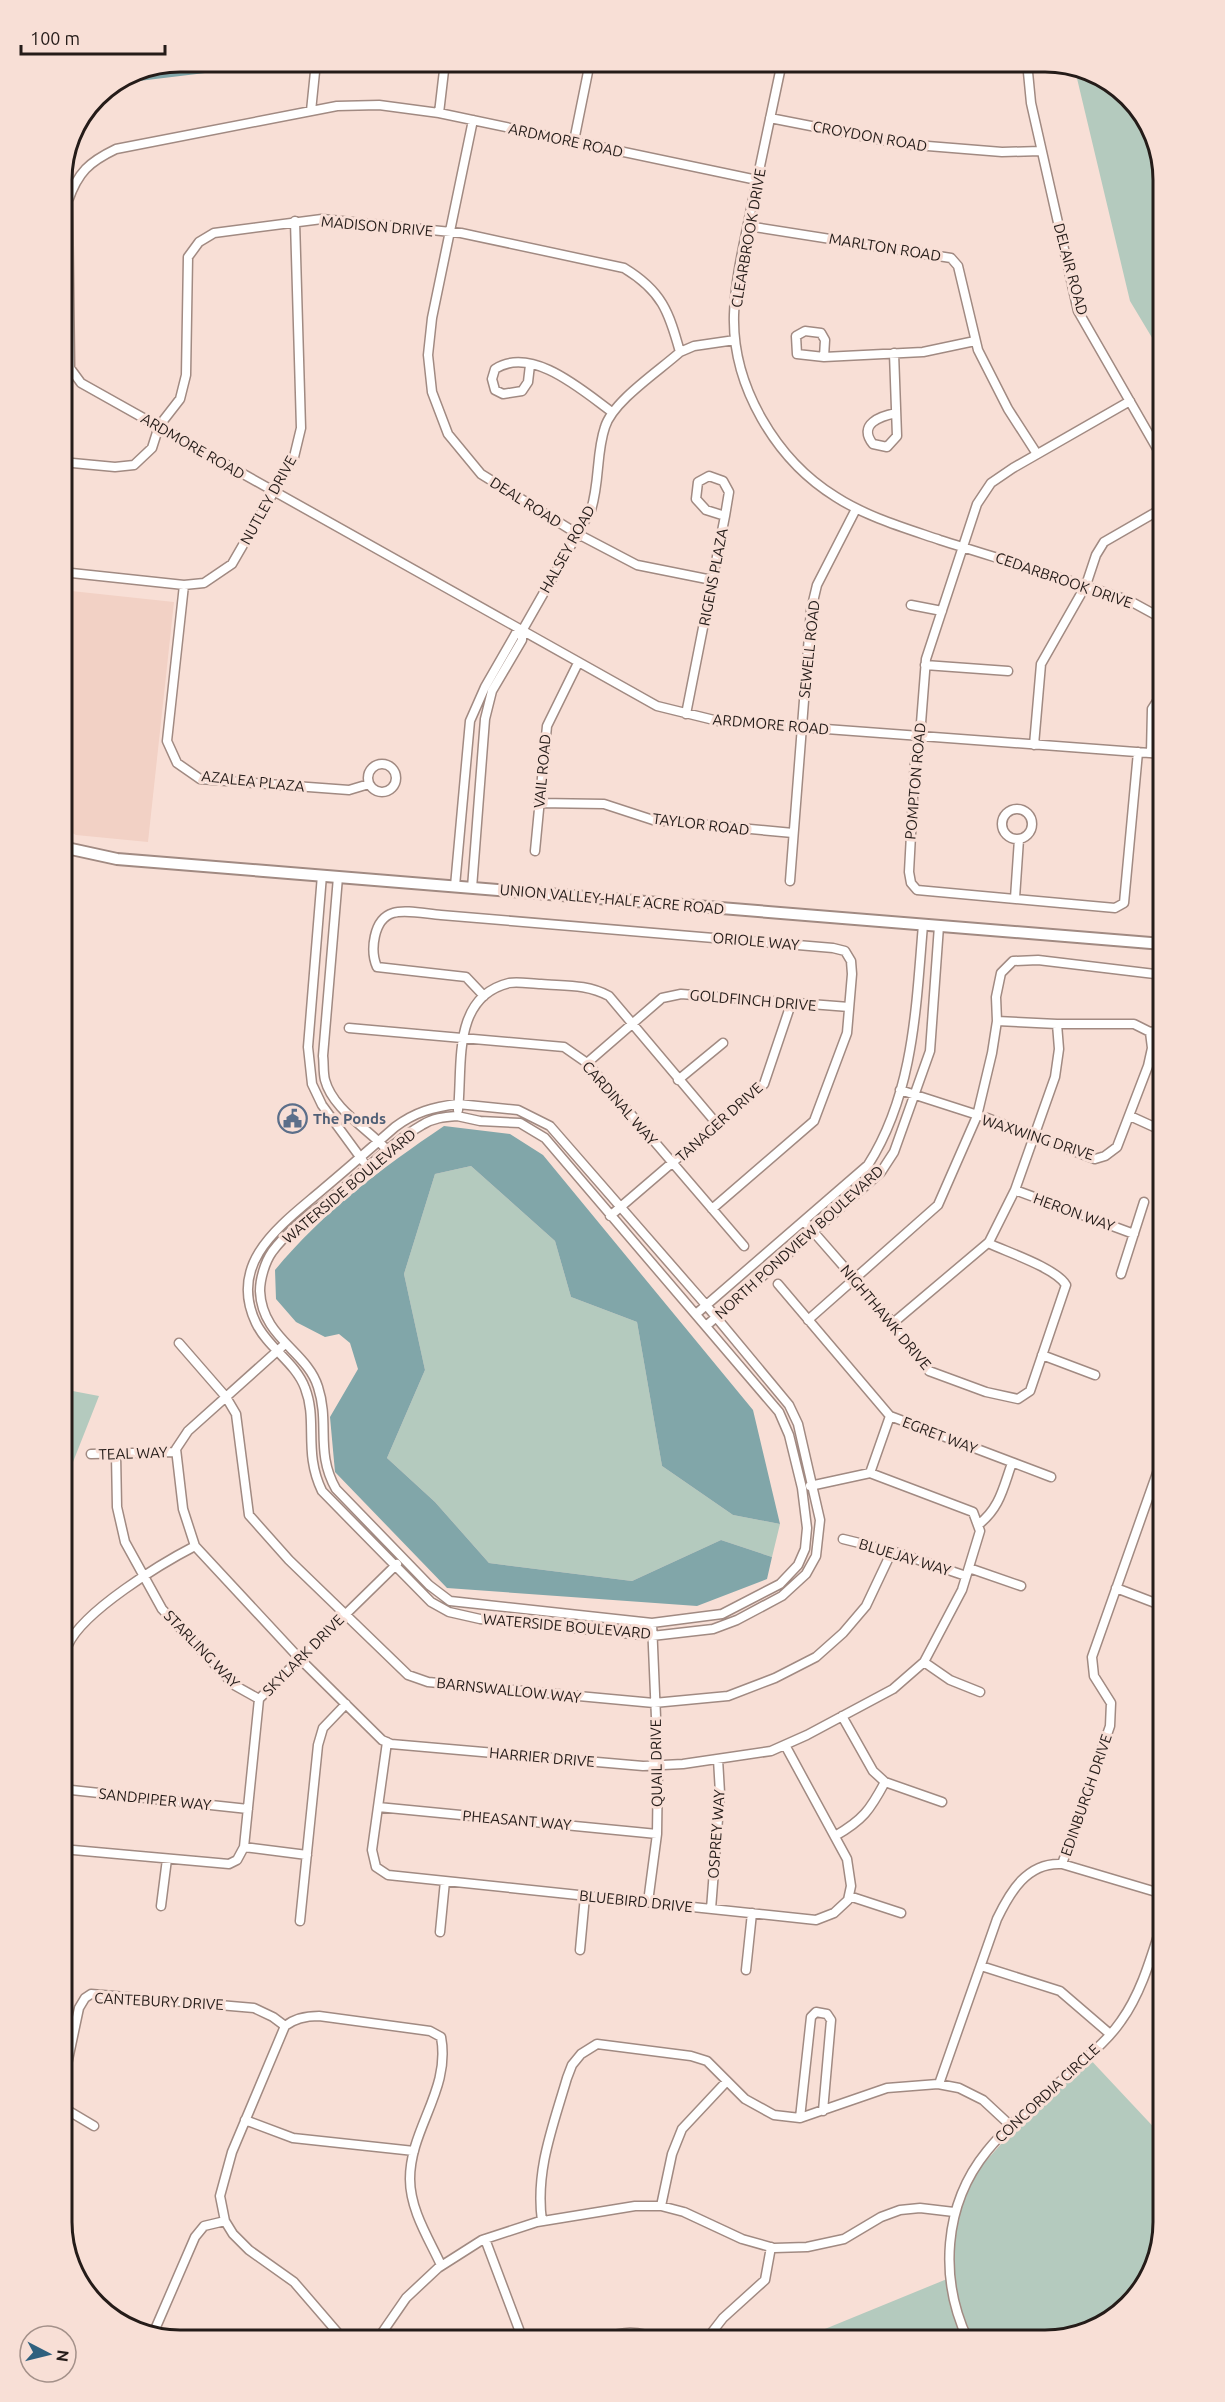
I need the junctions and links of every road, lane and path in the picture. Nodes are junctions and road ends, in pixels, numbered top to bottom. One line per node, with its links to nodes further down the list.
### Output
1 (315, 72): 6 (street)
2 (445, 72): 7 (street)
3 (588, 72): 10 (street)
4 (780, 72): 8 (street, CLEARBROOK DRIVE)
5 (1028, 72): 11 (street, DELAIR ROAD)
6 (311, 111): 7 (street, ARDMORE ROAD); 13 (street, ARDMORE ROAD)
7 (439, 113): 9 (street, ARDMORE ROAD)
8 (770, 118): 11 (street, CROYDON ROAD); 12 (street, CLEARBROOK DRIVE)
9 (473, 120): 10 (street, ARDMORE ROAD); 16 (street, DEAL ROAD)
10 (574, 141): 12 (street, ARDMORE ROAD)
11 (1041, 151): 24 (street, DELAIR ROAD)
12 (757, 180): 15 (street, CLEARBROOK DRIVE)
13 (72, 188)
14 (294, 221): 16 (street, MADISON DRIVE); 27 (street, MADISON DRIVE); 31 (street, NUTLEY DRIVE)
15 (748, 225): 17 (street, CLEARBROOK DRIVE); 18 (street, MARLTON ROAD)
16 (450, 232): 19 (street, MADISON DRIVE); 35 (street, DEAL ROAD)
17 (735, 340): 19 (street); 32 (street, CLEARBROOK DRIVE)
18 (975, 341): 20 (street); 29 (street, MARLTON ROAD)
19 (680, 352): 25 (street)
20 (894, 353): 21 (street); 26 (street)
21 (824, 357)
22 (530, 365): 22 (street); 25 (street)
23 (72, 371): 27 (street, ARDMORE ROAD)
24 (1130, 401): 28 (street, DELAIR ROAD); 29 (street, POMPTON ROAD)
25 (612, 412): 35 (street, HALSEY ROAD)
26 (896, 413): 26 (street)
27 (159, 426): 30 (street, MADISON DRIVE); 31 (street, ARDMORE ROAD)
28 (1153, 440)
29 (1037, 454): 36 (street, POMPTON ROAD)
30 (72, 463)
31 (274, 492): 39 (street, NUTLEY DRIVE); 44 (street, ARDMORE ROAD)
32 (856, 509): 36 (street, CLEARBROOK DRIVE); 50 (street, SEWELL ROAD)
33 (1153, 514): 40 (street)
34 (725, 516): 34 (street); 38 (street, RIGENS PLAZA)
35 (576, 534): 38 (street, DEAL ROAD); 44 (street, HALSEY ROAD)
36 (963, 547): 40 (street, CEDARBROOK DRIVE); 42 (street, POMPTON ROAD)
37 (72, 573): 39 (street, NUTLEY DRIVE)
38 (712, 580): 49 (street, RIGENS PLAZA)
39 (184, 585): 55 (street, AZALEA PLAZA)
40 (1086, 585): 43 (street, CEDARBROOK DRIVE); 52 (street)
41 (911, 605): 42 (street)
42 (942, 611): 46 (street, POMPTON ROAD)
43 (1153, 613)
44 (522, 631): 45 (street, ARDMORE ROAD); 57 (street, HALSEY ROAD); 58 (street, HALSEY ROAD)
45 (578, 663): 49 (street, ARDMORE ROAD); 56 (street, VAIL ROAD)
46 (926, 665): 47 (street); 51 (street, POMPTON ROAD)
47 (1008, 671)
48 (1153, 708): 54 (street)
49 (686, 714): 50 (street, ARDMORE ROAD)
50 (801, 728): 51 (street, ARDMORE ROAD); 59 (street, SEWELL ROAD)
51 (920, 736): 52 (street, ARDMORE ROAD); 68 (street, POMPTON ROAD)
52 (1034, 745): 53 (street, ARDMORE ROAD)
53 (1138, 752): 54 (street, ARDMORE ROAD); 68 (street, POMPTON ROAD)
54 (1151, 753)
55 (369, 784)
56 (539, 803): 59 (street, TAYLOR ROAD); 62 (street, VAIL ROAD)
57 (461, 812): 58 (street); 66 (street, HALSEY ROAD)
58 (477, 812): 67 (street, HALSEY ROAD)
59 (793, 833): 65 (street, SEWELL ROAD)
60 (1018, 839): 68 (street)
61 (72, 849): 63 (street, UNION VALLEY-HALF ACRE ROAD)
62 (535, 851)
63 (322, 875): 64 (street, UNION VALLEY-HALF ACRE ROAD); 99 (street)
64 (338, 877): 66 (street, UNION VALLEY-HALF ACRE ROAD); 97 (street)
65 (790, 882)
66 (455, 886): 67 (street, UNION VALLEY-HALF ACRE ROAD)
67 (472, 888): 69 (street, UNION VALLEY-HALF ACRE ROAD)
68 (1015, 898)
69 (923, 925): 70 (street, UNION VALLEY-HALF ACRE ROAD); 73 (street, NORTH PONDVIEW BOULEVARD)
70 (939, 926): 71 (street, UNION VALLEY-HALF ACRE ROAD); 74 (street, NORTH PONDVIEW BOULEVARD)
71 (1153, 943)
72 (1153, 974): 78 (street)
73 (918, 982): 74 (street); 88 (street, NORTH PONDVIEW BOULEVARD)
74 (934, 985): 89 (street, NORTH PONDVIEW BOULEVARD)
75 (484, 996): 77 (street, ORIOLE WAY); 79 (street); 84 (street)
76 (791, 1004): 77 (street, GOLDFINCH DRIVE); 79 (street, GOLDFINCH DRIVE); 94 (street, TANAGER DRIVE)
77 (849, 1007): 105 (street, ORIOLE WAY)
78 (997, 1021): 80 (street); 92 (street)
79 (632, 1023): 86 (street, GOLDFINCH DRIVE); 87 (street)
80 (1057, 1024): 82 (street); 96 (street)
81 (349, 1028): 84 (street, CARDINAL WAY)
82 (1150, 1032): 83 (street); 93 (street, WAXWING DRIVE)
83 (1153, 1032)
84 (462, 1038): 86 (street, CARDINAL WAY); 90 (street)
85 (723, 1043): 87 (street)
86 (587, 1063): 100 (street, CARDINAL WAY)
87 (678, 1080): 94 (street)
88 (900, 1090): 89 (street, WAXWING DRIVE); 107 (street, NORTH PONDVIEW BOULEVARD)
89 (915, 1095): 92 (street, WAXWING DRIVE); 108 (street, NORTH PONDVIEW BOULEVARD)
90 (458, 1104): 91 (street); 97 (street, WATERSIDE BOULEVARD); 104 (street, WATERSIDE BOULEVARD)
91 (457, 1116): 98 (street, WATERSIDE BOULEVARD); 106 (street, WATERSIDE BOULEVARD)
92 (977, 1116): 96 (street, WAXWING DRIVE); 113 (street)
93 (1130, 1116): 95 (street); 96 (street, WAXWING DRIVE)
94 (717, 1124): 100 (street, TANAGER DRIVE)
95 (1153, 1126)
96 (1032, 1135): 102 (street)
97 (379, 1141): 98 (street); 99 (street, WATERSIDE BOULEVARD)
98 (388, 1151): 101 (street, WATERSIDE BOULEVARD)
99 (360, 1158): 101 (street); 123 (street, WATERSIDE BOULEVARD)
100 (672, 1163): 104 (street, TANAGER DRIVE); 105 (street, CARDINAL WAY)
101 (369, 1167): 122 (street, WATERSIDE BOULEVARD)
102 (1015, 1190): 109 (street, HERON WAY); 110 (street)
103 (1144, 1202): 109 (street)
104 (621, 1207): 106 (street, TANAGER DRIVE); 115 (street, WATERSIDE BOULEVARD)
105 (712, 1209): 111 (street, CARDINAL WAY)
106 (610, 1216): 116 (street, WATERSIDE BOULEVARD)
107 (804, 1221): 108 (street, NIGHTHAWK DRIVE); 115 (street, NORTH PONDVIEW BOULEVARD)
108 (813, 1231): 113 (street, NIGHTHAWK DRIVE); 117 (street, NORTH PONDVIEW BOULEVARD)
109 (1134, 1234): 112 (street)
110 (988, 1243): 119 (street); 124 (street, NIGHTHAWK DRIVE)
111 (744, 1246)
112 (1121, 1274)
113 (855, 1280): 118 (street); 119 (street, NIGHTHAWK DRIVE)
114 (778, 1284): 118 (street, EGRET WAY)
115 (706, 1305): 116 (street, NORTH PONDVIEW BOULEVARD); 117 (street, WATERSIDE BOULEVARD)
116 (696, 1314): 120 (street, WATERSIDE BOULEVARD)
117 (716, 1317): 120 (street, NORTH PONDVIEW BOULEVARD); 134 (street, WATERSIDE BOULEVARD)
118 (808, 1320): 127 (street, EGRET WAY)
119 (893, 1323): 124 (street, NIGHTHAWK DRIVE)
120 (706, 1326): 136 (street, WATERSIDE BOULEVARD)
121 (179, 1342): 126 (street, BARNSWALLOW WAY)
122 (285, 1344): 123 (street); 141 (street, WATERSIDE BOULEVARD)
123 (276, 1353): 126 (street); 142 (street, WATERSIDE BOULEVARD)
124 (1042, 1355): 125 (street)
125 (1095, 1376)
126 (226, 1397): 128 (street); 148 (street, BARNSWALLOW WAY)
127 (890, 1416): 131 (street, EGRET WAY); 132 (street)
128 (176, 1452): 130 (street, TEAL WAY); 139 (street)
129 (91, 1454): 130 (street, TEAL WAY)
130 (116, 1454): 144 (street, STARLING WAY)
131 (1012, 1462): 133 (street, EGRET WAY); 137 (street)
132 (870, 1473): 134 (street); 137 (street)
133 (1051, 1477)
134 (814, 1485): 136 (street); 150 (street, WATERSIDE BOULEVARD)
135 (1153, 1486): 146 (street, EDINBURGH DRIVE)
136 (802, 1488): 149 (street, WATERSIDE BOULEVARD)
137 (978, 1525): 143 (street, HARRIER DRIVE)
138 (843, 1539): 140 (street, BLUEJAY WAY)
139 (195, 1546): 144 (street); 152 (street)
140 (892, 1551): 143 (street, BLUEJAY WAY); 156 (street, BARNSWALLOW WAY)
141 (404, 1558): 142 (street, SKYLARK DRIVE); 149 (street, WATERSIDE BOULEVARD)
142 (394, 1567): 148 (street, SKYLARK DRIVE); 150 (street, WATERSIDE BOULEVARD)
143 (968, 1572): 145 (street, BLUEJAY WAY); 153 (street, HARRIER DRIVE)
144 (143, 1576): 151 (street); 155 (street, STARLING WAY)
145 (1021, 1586)
146 (1116, 1588): 147 (street); 174 (street, EDINBURGH DRIVE)
147 (1153, 1602)
148 (343, 1614): 152 (street, SKYLARK DRIVE); 156 (street, BARNSWALLOW WAY)
149 (652, 1623): 150 (street, QUAIL DRIVE)
150 (652, 1636): 156 (street, QUAIL DRIVE)
151 (72, 1639)
152 (300, 1659): 155 (street, SKYLARK DRIVE); 157 (street)
153 (924, 1662): 154 (street); 158 (street, HARRIER DRIVE)
154 (980, 1692)
155 (259, 1699): 167 (street, SKYLARK DRIVE)
156 (654, 1703): 162 (street, QUAIL DRIVE)
157 (346, 1704): 159 (street); 172 (street)
158 (842, 1716): 160 (street, HARRIER DRIVE); 163 (street)
159 (387, 1742): 162 (street, HARRIER DRIVE); 166 (street, BLUEBIRD DRIVE)
160 (785, 1745): 161 (street, HARRIER DRIVE); 169 (street)
161 (718, 1759): 162 (street, HARRIER DRIVE); 181 (street, OSPREY WAY)
162 (658, 1765): 168 (street, QUAIL DRIVE)
163 (885, 1782): 165 (street); 169 (street)
164 (72, 1790): 167 (street, SANDPIPER WAY)
165 (942, 1802)
166 (378, 1807): 168 (street, PHEASANT WAY); 175 (street, BLUEBIRD DRIVE)
167 (248, 1809): 170 (street, SKYLARK DRIVE)
168 (657, 1834): 179 (street, QUAIL DRIVE)
169 (835, 1836): 178 (street)
170 (244, 1847): 172 (street); 173 (street)
171 (72, 1850): 173 (street)
172 (307, 1855): 184 (street)
173 (167, 1859): 180 (street)
174 (1062, 1864): 176 (street); 188 (street)
175 (445, 1881): 177 (street, BLUEBIRD DRIVE); 185 (street)
176 (1153, 1891)
177 (585, 1896): 179 (street, BLUEBIRD DRIVE); 186 (street)
178 (849, 1896): 182 (street, BLUEBIRD DRIVE); 183 (street)
179 (648, 1902): 181 (street, BLUEBIRD DRIVE)
180 (161, 1906)
181 (711, 1909): 182 (street, BLUEBIRD DRIVE)
182 (752, 1913): 189 (street)
183 (902, 1913)
184 (300, 1921)
185 (440, 1932)
186 (580, 1950)
187 (1153, 1950): 191 (street, CONCORDIA CIRCLE)
188 (981, 1966): 191 (street); 194 (street)
189 (746, 1970)
190 (285, 2026): 192 (street, CANTEBURY DRIVE); 198 (street); 201 (street)
191 (1110, 2034): 200 (street, CONCORDIA CIRCLE)
192 (72, 2041)
193 (727, 2081): 197 (street); 202 (street); 205 (street)
194 (939, 2084): 195 (street); 200 (street)
195 (823, 2111): 197 (street); 197 (street)
196 (72, 2113): 199 (street)
197 (800, 2118)
198 (245, 2120): 201 (street); 204 (street)
199 (94, 2126)
200 (1011, 2126): 203 (street, CONCORDIA CIRCLE)
201 (414, 2151): 208 (street)
202 (661, 2206): 205 (street); 207 (street)
203 (954, 2212): 207 (street); 214 (street, CONCORDIA CIRCLE)
204 (225, 2221): 209 (street); 210 (street)
205 (542, 2221): 206 (street)
206 (485, 2239): 208 (street); 212 (street)
207 (771, 2247): 213 (street)
208 (441, 2265): 211 (street)
209 (156, 2327)
210 (335, 2330)
211 (384, 2330)
212 (519, 2330)
213 (714, 2330)
214 (964, 2330)

